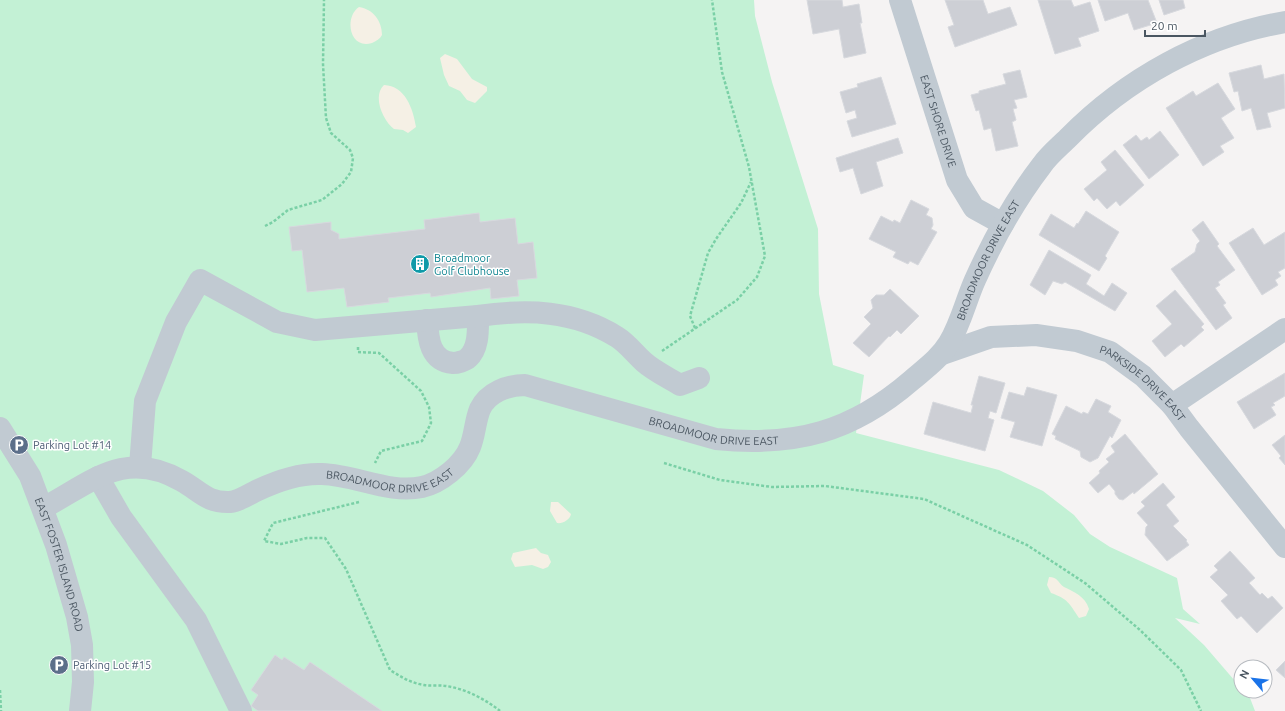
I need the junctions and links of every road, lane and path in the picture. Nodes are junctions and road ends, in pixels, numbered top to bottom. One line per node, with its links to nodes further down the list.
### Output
1 (324, 0): 7 (path)
2 (712, 0): 5 (path)
3 (900, 0): 6 (street, EAST SHORE DRIVE)
4 (1285, 22): 6 (street, BROADMOOR DRIVE EAST)
5 (752, 182): 11 (path); 11 (path)
6 (1003, 224): 13 (street, BROADMOOR DRIVE EAST)
7 (265, 226)
8 (478, 316): 9 (street); 9 (street); 14 (street)
9 (427, 320): 10 (street)
10 (356, 326): 19 (street); 20 (path)
11 (695, 328): 14 (path)
12 (1285, 329): 16 (street)
13 (942, 354): 16 (street, PARKSIDE DRIVE EAST); 19 (street, BROADMOOR DRIVE EAST)
14 (645, 363): 15 (street)
15 (699, 378)
16 (1172, 405): 24 (street, PARKSIDE DRIVE EAST)
17 (0, 428): 23 (street, EAST FOSTER ISLAND ROAD)
18 (664, 463): 30 (path)
19 (140, 466): 21 (street, BROADMOOR DRIVE EAST)
20 (374, 466)
21 (98, 477): 23 (street, BROADMOOR DRIVE EAST); 28 (street)
22 (365, 498): 29 (path)
23 (43, 508): 27 (street, EAST FOSTER ISLAND ROAD)
24 (1285, 547)
25 (0, 690): 26 (path)
26 (2, 711)
27 (80, 711)
28 (240, 711)
29 (500, 711)
30 (1201, 711)

